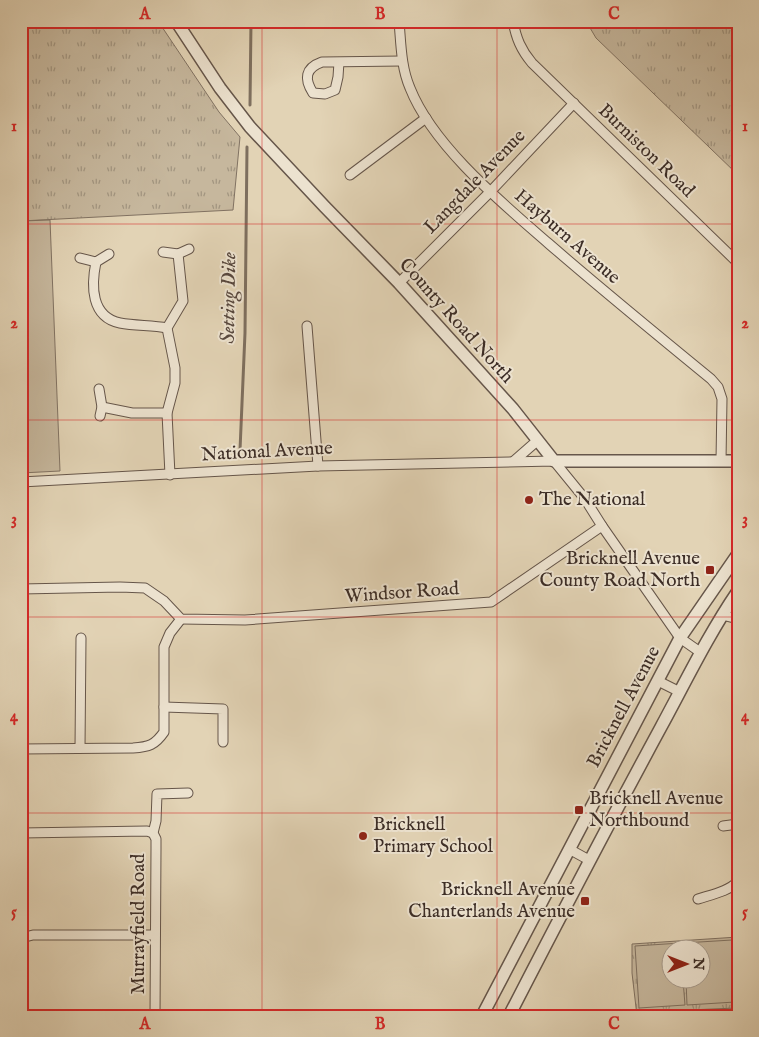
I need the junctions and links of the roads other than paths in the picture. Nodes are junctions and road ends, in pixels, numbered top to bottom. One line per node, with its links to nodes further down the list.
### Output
1 (176, 21): 17 (street, County Road North)
2 (399, 21): 4 (street, Hayburn Avenue)
3 (513, 21): 6 (street, Burniston Road)
4 (402, 61): 5 (street); 7 (street, Hayburn Avenue)
5 (339, 62)
6 (574, 103): 9 (street, Langdale Avenue); 16 (street, Burniston Road)
7 (426, 118): 8 (street); 9 (street, Hayburn Avenue)
8 (350, 175)
9 (491, 191): 17 (street, Langdale Avenue); 25 (street, Hayburn Avenue)
10 (189, 248): 13 (street)
11 (163, 252): 13 (street)
12 (109, 254): 15 (street)
13 (178, 254): 19 (street)
14 (80, 258): 15 (street)
15 (96, 262): 19 (street)
16 (738, 262)
17 (399, 283): 22 (street, County Road North)
18 (307, 326): 27 (street)
19 (167, 328): 21 (street)
20 (99, 388): 21 (street)
21 (167, 413): 28 (street)
22 (538, 440): 23 (street); 24 (street, County Road North)
23 (514, 461): 24 (street, National Avenue); 27 (street, National Avenue)
24 (554, 461): 25 (street, National Avenue); 30 (street, County Road North)
25 (721, 461): 26 (street, National Avenue)
26 (738, 461)
27 (318, 466): 28 (street, National Avenue)
28 (170, 475): 29 (street, National Avenue)
29 (21, 482)
30 (602, 526): 35 (street, Windsor Road); 38 (street, County Road North)
31 (737, 557): 38 (street, Bricknell Avenue)
32 (21, 589): 35 (street)
33 (738, 592): 34 (street)
34 (722, 615): 36 (street); 39 (street)
35 (181, 619): 42 (street)
36 (738, 619)
37 (81, 638): 44 (street)
38 (680, 638): 39 (street, County Road North); 40 (street, Bricknell Avenue)
39 (700, 652): 41 (street)
40 (658, 681): 41 (street); 51 (street, Bricknell Avenue)
41 (680, 692): 52 (street)
42 (164, 707): 43 (street); 44 (street)
43 (223, 742)
44 (80, 748): 45 (street)
45 (21, 749)
46 (188, 793): 50 (street, Murrayfield Road)
47 (738, 824): 48 (street)
48 (723, 826)
49 (21, 833): 50 (street, Murrayfield Road)
50 (153, 834): 55 (street, Murrayfield Road)
51 (569, 848): 52 (street); 58 (street, Bricknell Avenue)
52 (590, 860): 59 (street)
53 (737, 884): 54 (street)
54 (698, 899)
55 (155, 936): 56 (street); 57 (street, Murrayfield Road)
56 (21, 938)
57 (155, 1016)
58 (482, 1016)
59 (509, 1016)

